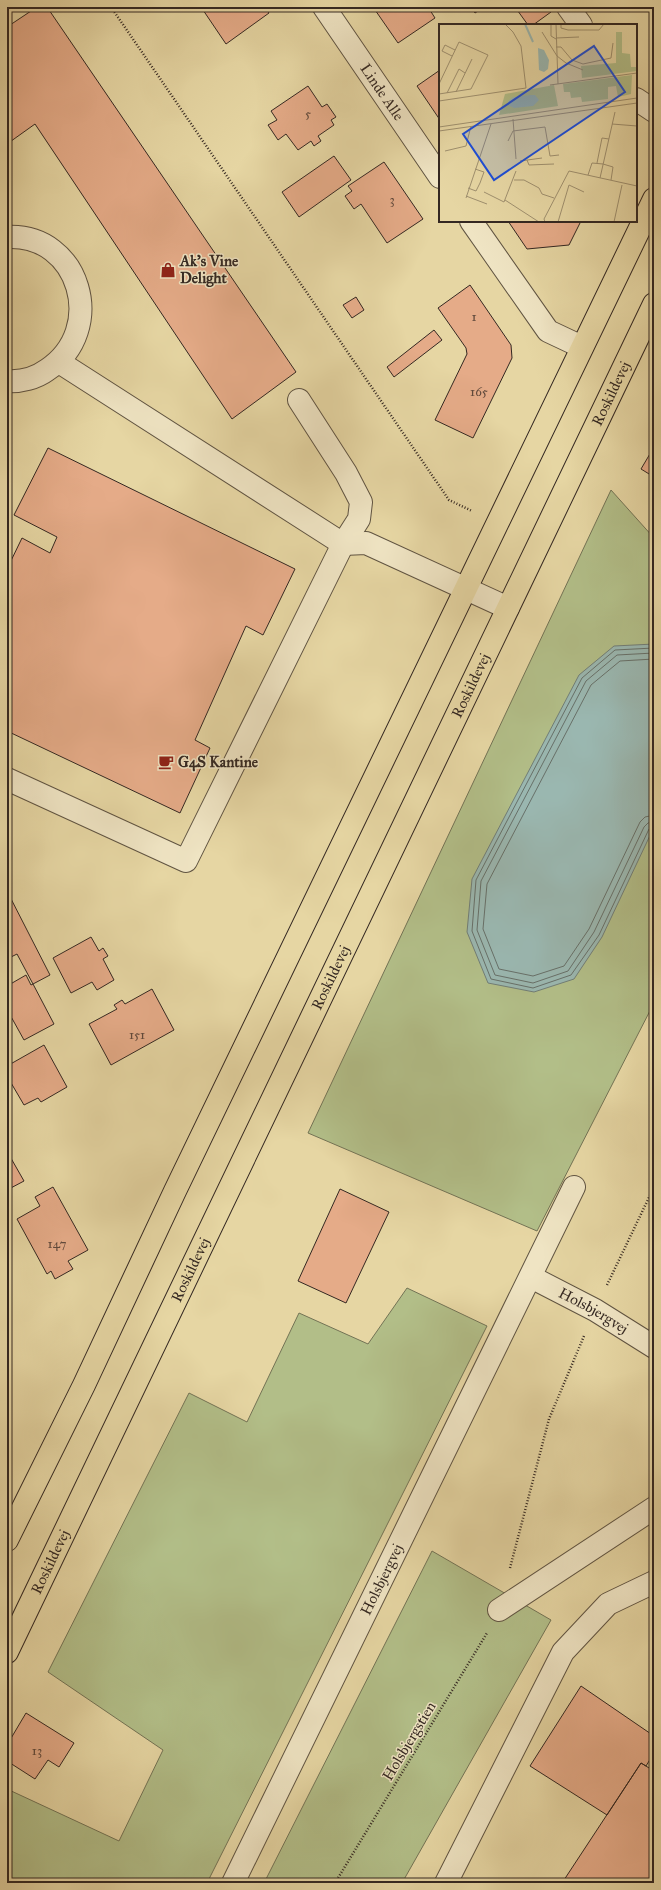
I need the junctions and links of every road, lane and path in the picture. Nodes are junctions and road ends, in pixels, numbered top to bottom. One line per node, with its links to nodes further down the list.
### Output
1 (112, 7): 18 (path)
2 (324, 7): 9 (street, Linde Alle)
3 (568, 7): 6 (street)
4 (7, 11): 5 (path)
5 (11, 16)
6 (580, 24)
7 (637, 100): 8 (street)
8 (654, 111)
9 (439, 176)
10 (654, 199): 14 (main road)
11 (471, 222): 14 (street)
12 (7, 237): 15 (street)
13 (654, 304): 21 (main road, Roskildevej)
14 (582, 347): 18 (main road)
15 (59, 362): 16 (street); 19 (street)
16 (10, 387)
17 (299, 400): 19 (street)
18 (498, 524): 20 (main road)
19 (343, 544): 20 (street); 22 (street)
20 (466, 589): 21 (street); 29 (main road)
21 (508, 608): 32 (main road, Roskildevej)
22 (7, 779)
23 (574, 1187): 25 (street, Holsbjergvej)
24 (654, 1187): 26 (path, Holsbjergstien)
25 (531, 1277): 26 (street, Holsbjergvej); 33 (street, Holsbjergvej)
26 (595, 1310): 27 (street, Holsbjergvej); 31 (path, Holsbjergstien)
27 (654, 1347)
28 (654, 1508): 31 (street)
29 (7, 1540)
30 (654, 1582): 35 (street)
31 (499, 1610): 34 (path, Holsbjergstien)
32 (7, 1652)
33 (232, 1883)
34 (335, 1883)
35 (446, 1883)

